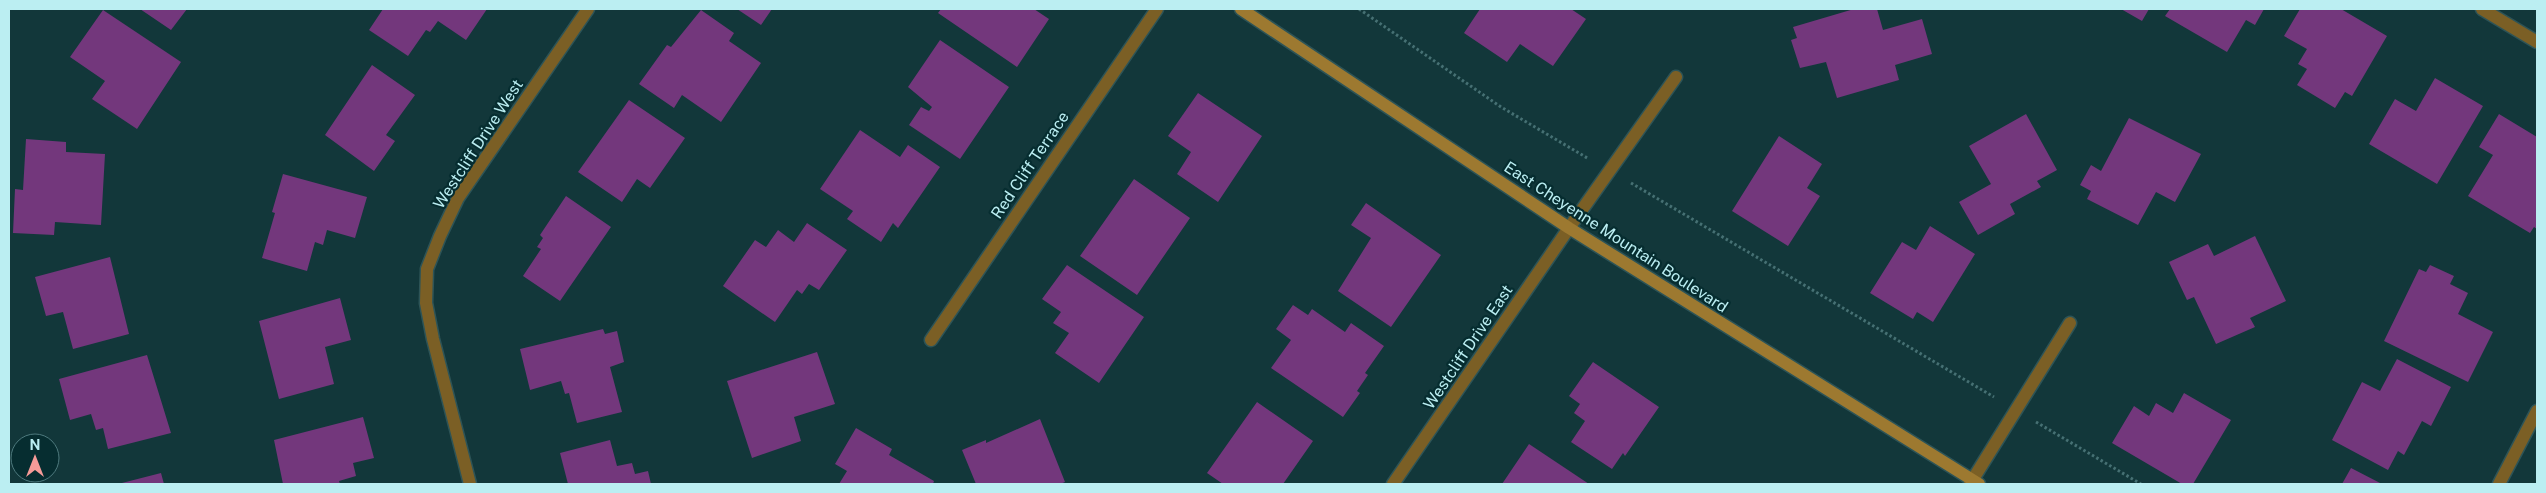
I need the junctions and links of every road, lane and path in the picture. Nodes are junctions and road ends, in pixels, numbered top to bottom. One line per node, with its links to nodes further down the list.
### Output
1 (588, 9): 15 (street, Westcliff Drive West)
2 (1156, 9): 11 (street, Red Cliff Terrace)
3 (1241, 9): 9 (street, East Cheyenne Mountain Boulevard)
4 (1359, 9): 8 (path)
5 (2482, 9): 6 (street)
6 (2537, 42)
7 (1676, 77): 8 (street, Westcliff Drive East)
8 (1609, 171): 9 (street, Westcliff Drive East); 12 (path)
9 (1569, 228): 14 (street, East Cheyenne Mountain Boulevard); 16 (street, Westcliff Drive East)
10 (2070, 323): 12 (street)
11 (931, 340)
12 (2016, 410): 14 (street); 17 (path)
13 (2537, 411): 18 (street)
14 (1974, 483)
15 (470, 484)
16 (1393, 484)
17 (2141, 484)
18 (2499, 484)

